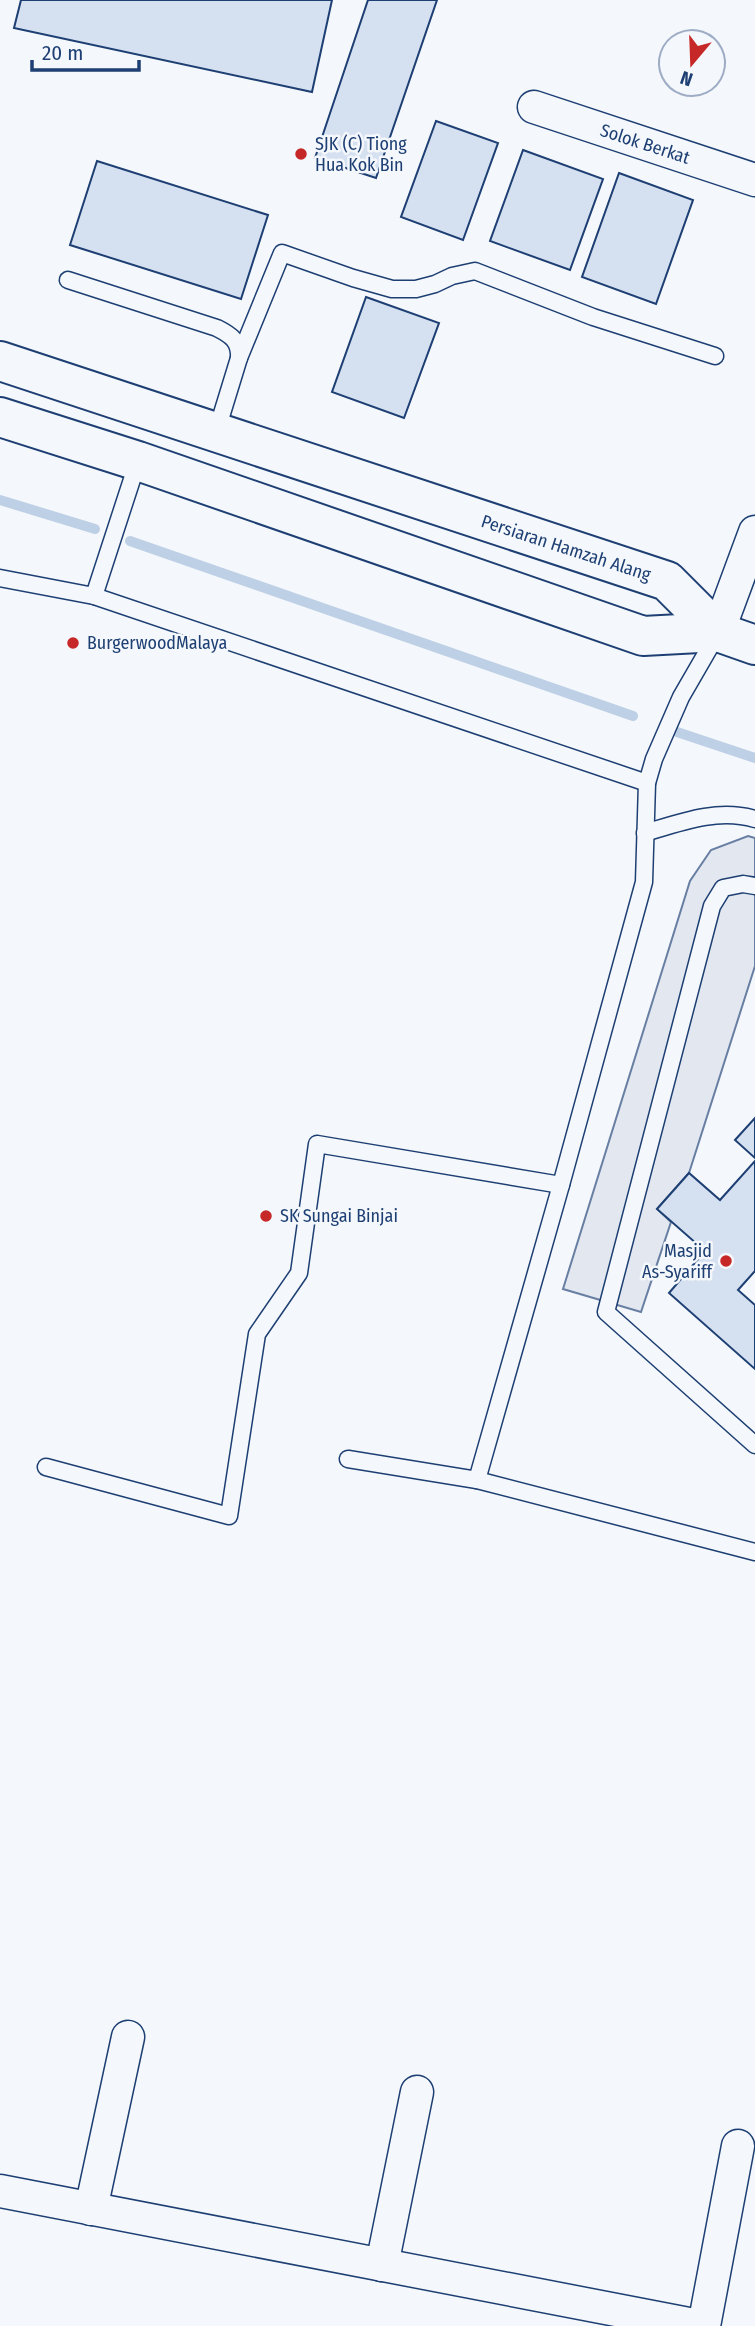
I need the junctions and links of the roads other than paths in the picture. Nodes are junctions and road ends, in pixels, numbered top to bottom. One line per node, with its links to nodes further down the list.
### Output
1 (534, 107): 2 (street, Solok Berkat)
2 (755, 180)
3 (68, 280): 5 (lane)
4 (715, 356): 5 (lane)
5 (239, 358): 8 (lane)
6 (0, 361): 8 (main road, Persiaran Hamzah Alang)
7 (0, 417): 9 (main road)
8 (216, 433): 13 (main road, Persiaran Hamzah Alang)
9 (138, 461): 12 (lane); 13 (main road)
10 (755, 532): 13 (street)
11 (0, 578): 12 (lane)
12 (94, 596): 15 (lane)
13 (718, 632): 14 (main road); 15 (lane)
14 (755, 645)
15 (647, 783): 17 (lane)
16 (755, 819): 17 (lane)
17 (645, 833): 19 (lane)
18 (755, 886): 20 (lane)
19 (561, 1185): 22 (lane); 23 (lane)
20 (755, 1445)
21 (348, 1459): 23 (lane)
22 (46, 1467)
23 (477, 1480): 24 (lane)
24 (755, 1552)
25 (128, 2037): 29 (street)
26 (417, 2092): 30 (street)
27 (738, 2146): 31 (street)
28 (0, 2192): 29 (street)
29 (91, 2209): 30 (street)
30 (382, 2265): 31 (street)
31 (702, 2326)

